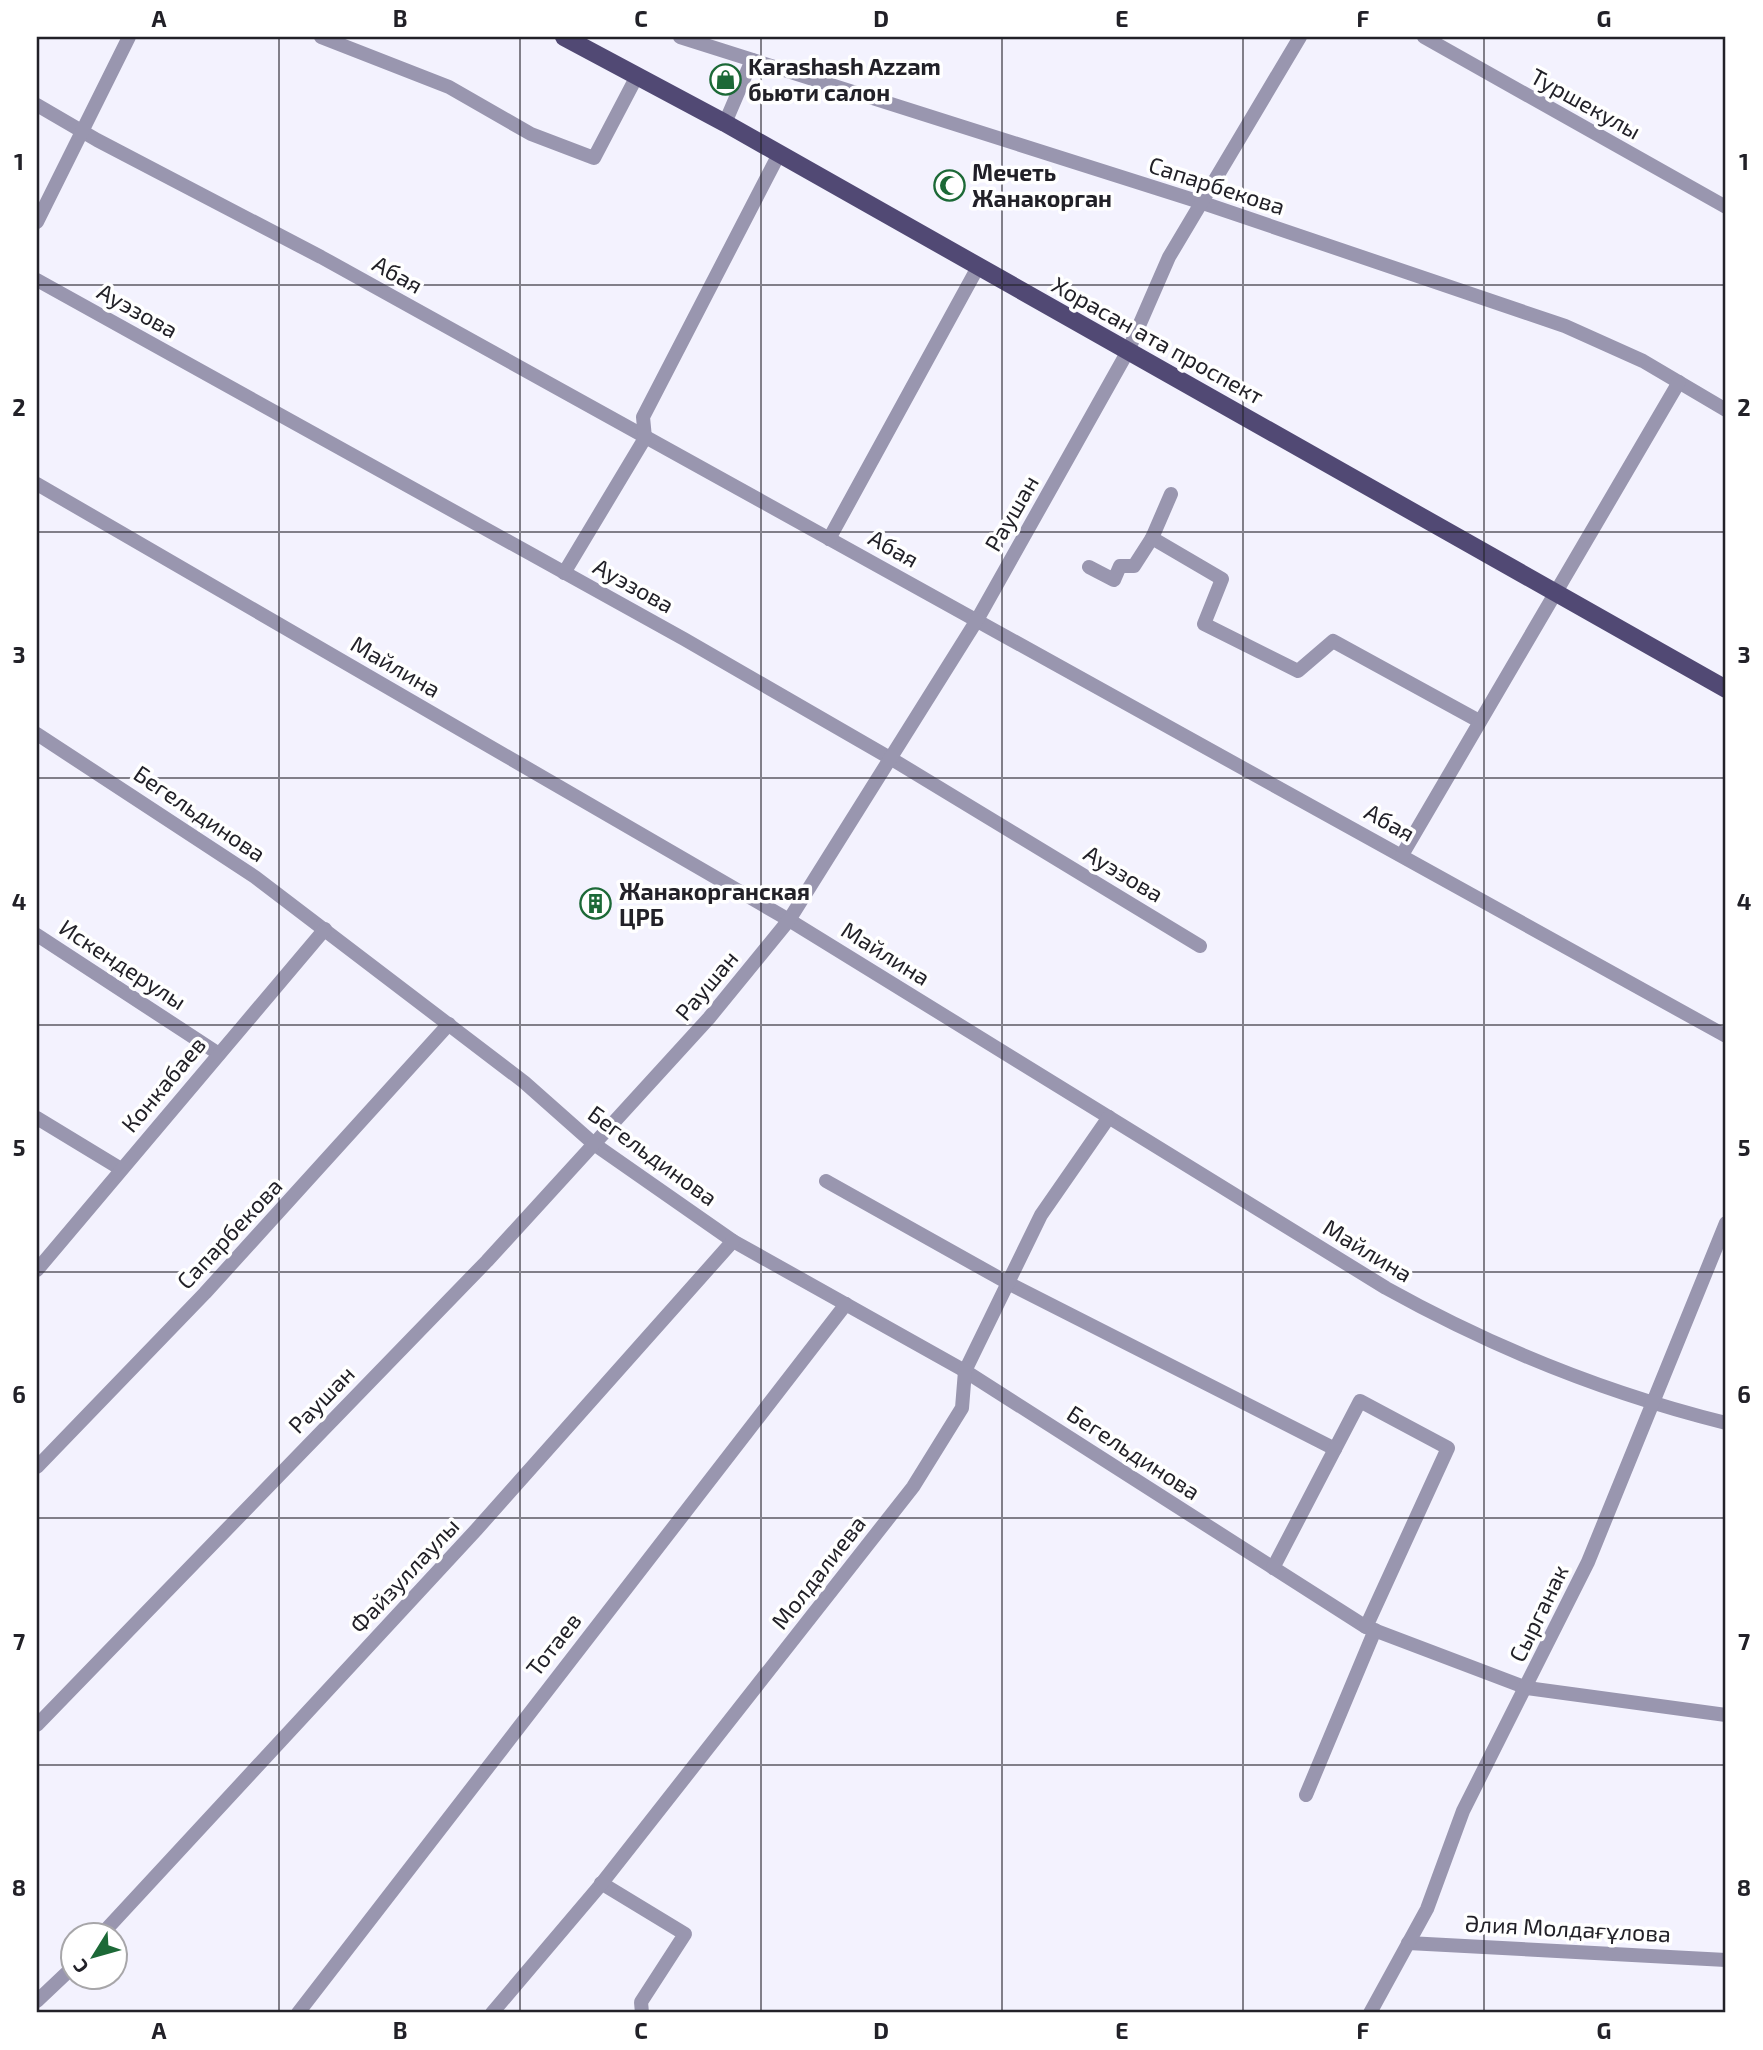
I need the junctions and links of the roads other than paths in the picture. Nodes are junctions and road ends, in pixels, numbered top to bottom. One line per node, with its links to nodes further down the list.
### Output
1 (129, 37): 11 (street)
2 (321, 37): 8 (street)
3 (565, 37): 8 (main road, Хорасан ата проспект)
4 (680, 37): 7 (street, Сапарбекова)
5 (1300, 37): 13 (street, Раушан)
6 (1424, 37): 14 (street, Туршекулы)
7 (752, 60): 10 (street); 13 (street, Сапарбекова)
8 (637, 76): 10 (main road, Хорасан ата проспект)
9 (37, 105): 11 (street, Абая)
10 (725, 123): 12 (main road, Хорасан ата проспект)
11 (82, 131): 15 (street); 21 (street, Абая)
12 (779, 154): 16 (main road, Хорасан ата проспект); 21 (street)
13 (1200, 202): 18 (street, Раушан); 19 (street, Сапарбекова)
14 (1726, 207)
15 (37, 222)
16 (978, 267): 18 (main road, Хорасан ата проспект); 25 (street)
17 (37, 280): 27 (street, Ауэзова)
18 (1128, 351): 28 (main road, Хорасан ата проспект); 29 (street, Раушан)
19 (1679, 382): 20 (street, Сапарбекова); 28 (street)
20 (1726, 410)
21 (645, 438): 25 (street, Абая); 27 (street)
22 (37, 484): 35 (street, Майлина)
23 (1171, 494): 24 (street)
24 (1152, 538): 26 (street); 31 (street)
25 (829, 539): 29 (street, Абая)
26 (1088, 567)
27 (564, 573): 33 (street, Ауэзова)
28 (1554, 592): 30 (main road, Хорасан ата проспект); 31 (street)
29 (977, 620): 33 (street, Раушан); 34 (street, Абая)
30 (1726, 689)
31 (1479, 721): 34 (street)
32 (37, 734): 36 (street, Бегельдинова)
33 (890, 758): 35 (street, Раушан); 38 (street, Ауэзова)
34 (1402, 855): 40 (street, Абая)
35 (789, 920): 42 (street, Майлина); 44 (street, Раушан)
36 (325, 929): 39 (street, Бегельдинова); 41 (street, Конкабаев)
37 (37, 935): 41 (street, Искендерулы)
38 (1200, 946)
39 (449, 1024): 44 (street, Бегельдинова); 56 (street, Сапарбекова)
40 (1726, 1036)
41 (219, 1054): 45 (street, Конкабаев)
42 (1109, 1117): 50 (street, Молдалиева); 53 (street, Майлина)
43 (37, 1118): 45 (street)
44 (594, 1144): 48 (street, Бегельдинова); 61 (street, Раушан)
45 (121, 1168): 49 (street, Конкабаев)
46 (826, 1181): 50 (street)
47 (1726, 1223): 53 (street, Сырганак)
48 (733, 1241): 51 (street, Бегельдинова); 64 (street, Файзуллаулы)
49 (37, 1270)
50 (1008, 1283): 52 (street, Молдалиева); 55 (street)
51 (846, 1304): 52 (street, Бегельдинова); 69 (street, Тотаев)
52 (965, 1371): 57 (street, Бегельдинова); 63 (street, Молдалиева)
53 (1652, 1402): 54 (street, Майлина); 59 (street, Сырганак)
54 (1726, 1423)
55 (1335, 1449): 57 (street); 58 (street)
56 (37, 1467)
57 (1273, 1568): 58 (street, Бегельдинова)
58 (1370, 1628): 59 (street, Бегельдинова); 62 (street)
59 (1527, 1688): 60 (street, Бегельдинова); 65 (street, Сырганак)
60 (1726, 1715)
61 (37, 1725)
62 (1306, 1795)
63 (601, 1884): 70 (street, Молдалиева); 71 (street)
64 (115, 1920)
65 (1408, 1943): 66 (street, Әлия Молдағұлова); 72 (street, Сырганак)
66 (1726, 1960)
67 (60, 1979): 68 (street)
68 (37, 2001)
69 (298, 2013)
70 (492, 2013)
71 (642, 2013)
72 (1370, 2013)

